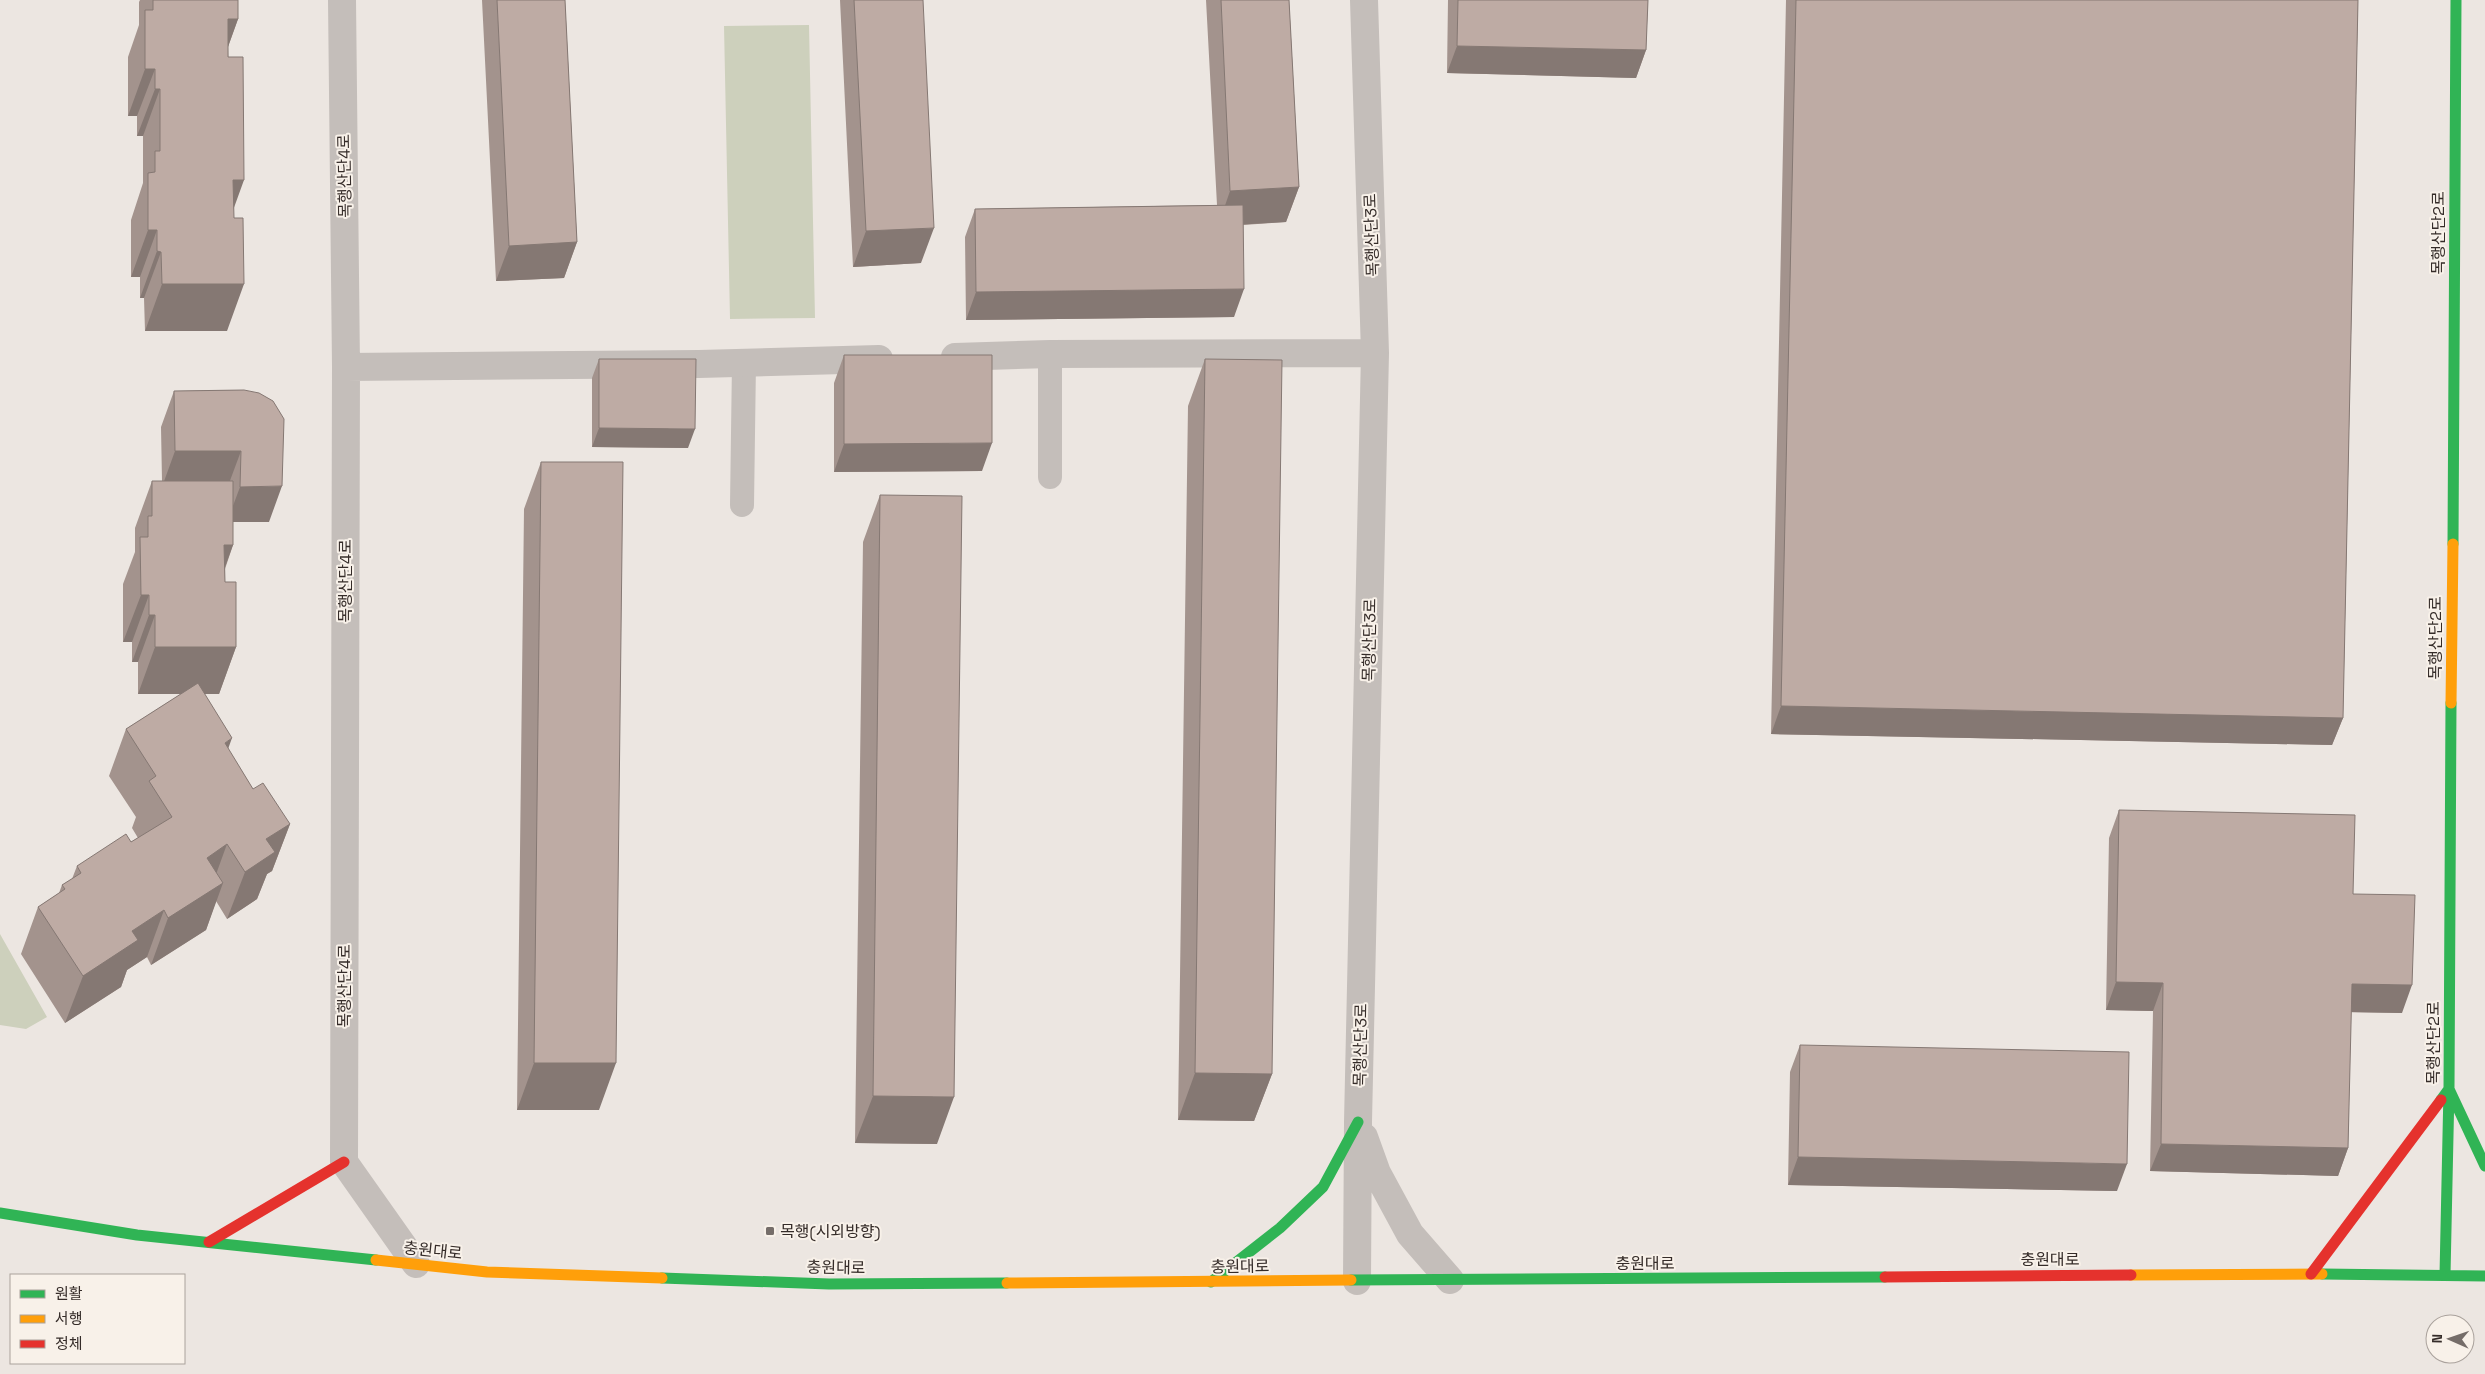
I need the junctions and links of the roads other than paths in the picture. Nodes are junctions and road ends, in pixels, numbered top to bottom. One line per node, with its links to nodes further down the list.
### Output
1 (342, 0): 9 (street, 목행산단4로)
2 (1364, 0): 4 (street, 목행산단3로)
3 (2456, 0): 12 (street, 목행산단2로)
4 (1375, 353): 5 (street); 13 (street, 목행산단3로)
5 (1050, 354): 6 (street); 10 (lane)
6 (929, 358)
7 (899, 359): 8 (street)
8 (744, 362): 9 (street); 11 (lane)
9 (346, 367): 14 (street, 목행산단4로)
10 (1050, 477)
11 (742, 505)
12 (2449, 1089): 15 (street); 19 (street); 20 (street, 목행산단2로)
13 (1358, 1122): 22 (street); 23 (street, 목행산단3로); 24 (street)
14 (344, 1162): 17 (street); 18 (street)
15 (2485, 1166)
16 (0, 1213): 17 (street, 충원대로)
17 (209, 1242): 18 (street, 충원대로)
18 (416, 1264): 24 (street, 충원대로)
19 (2311, 1274): 20 (street, 충원대로); 22 (street, 충원대로)
20 (2444, 1275): 21 (street, 충원대로)
21 (2485, 1276)
22 (1450, 1280): 23 (street, 충원대로)
23 (1358, 1281): 24 (street, 충원대로)
24 (1211, 1282)

